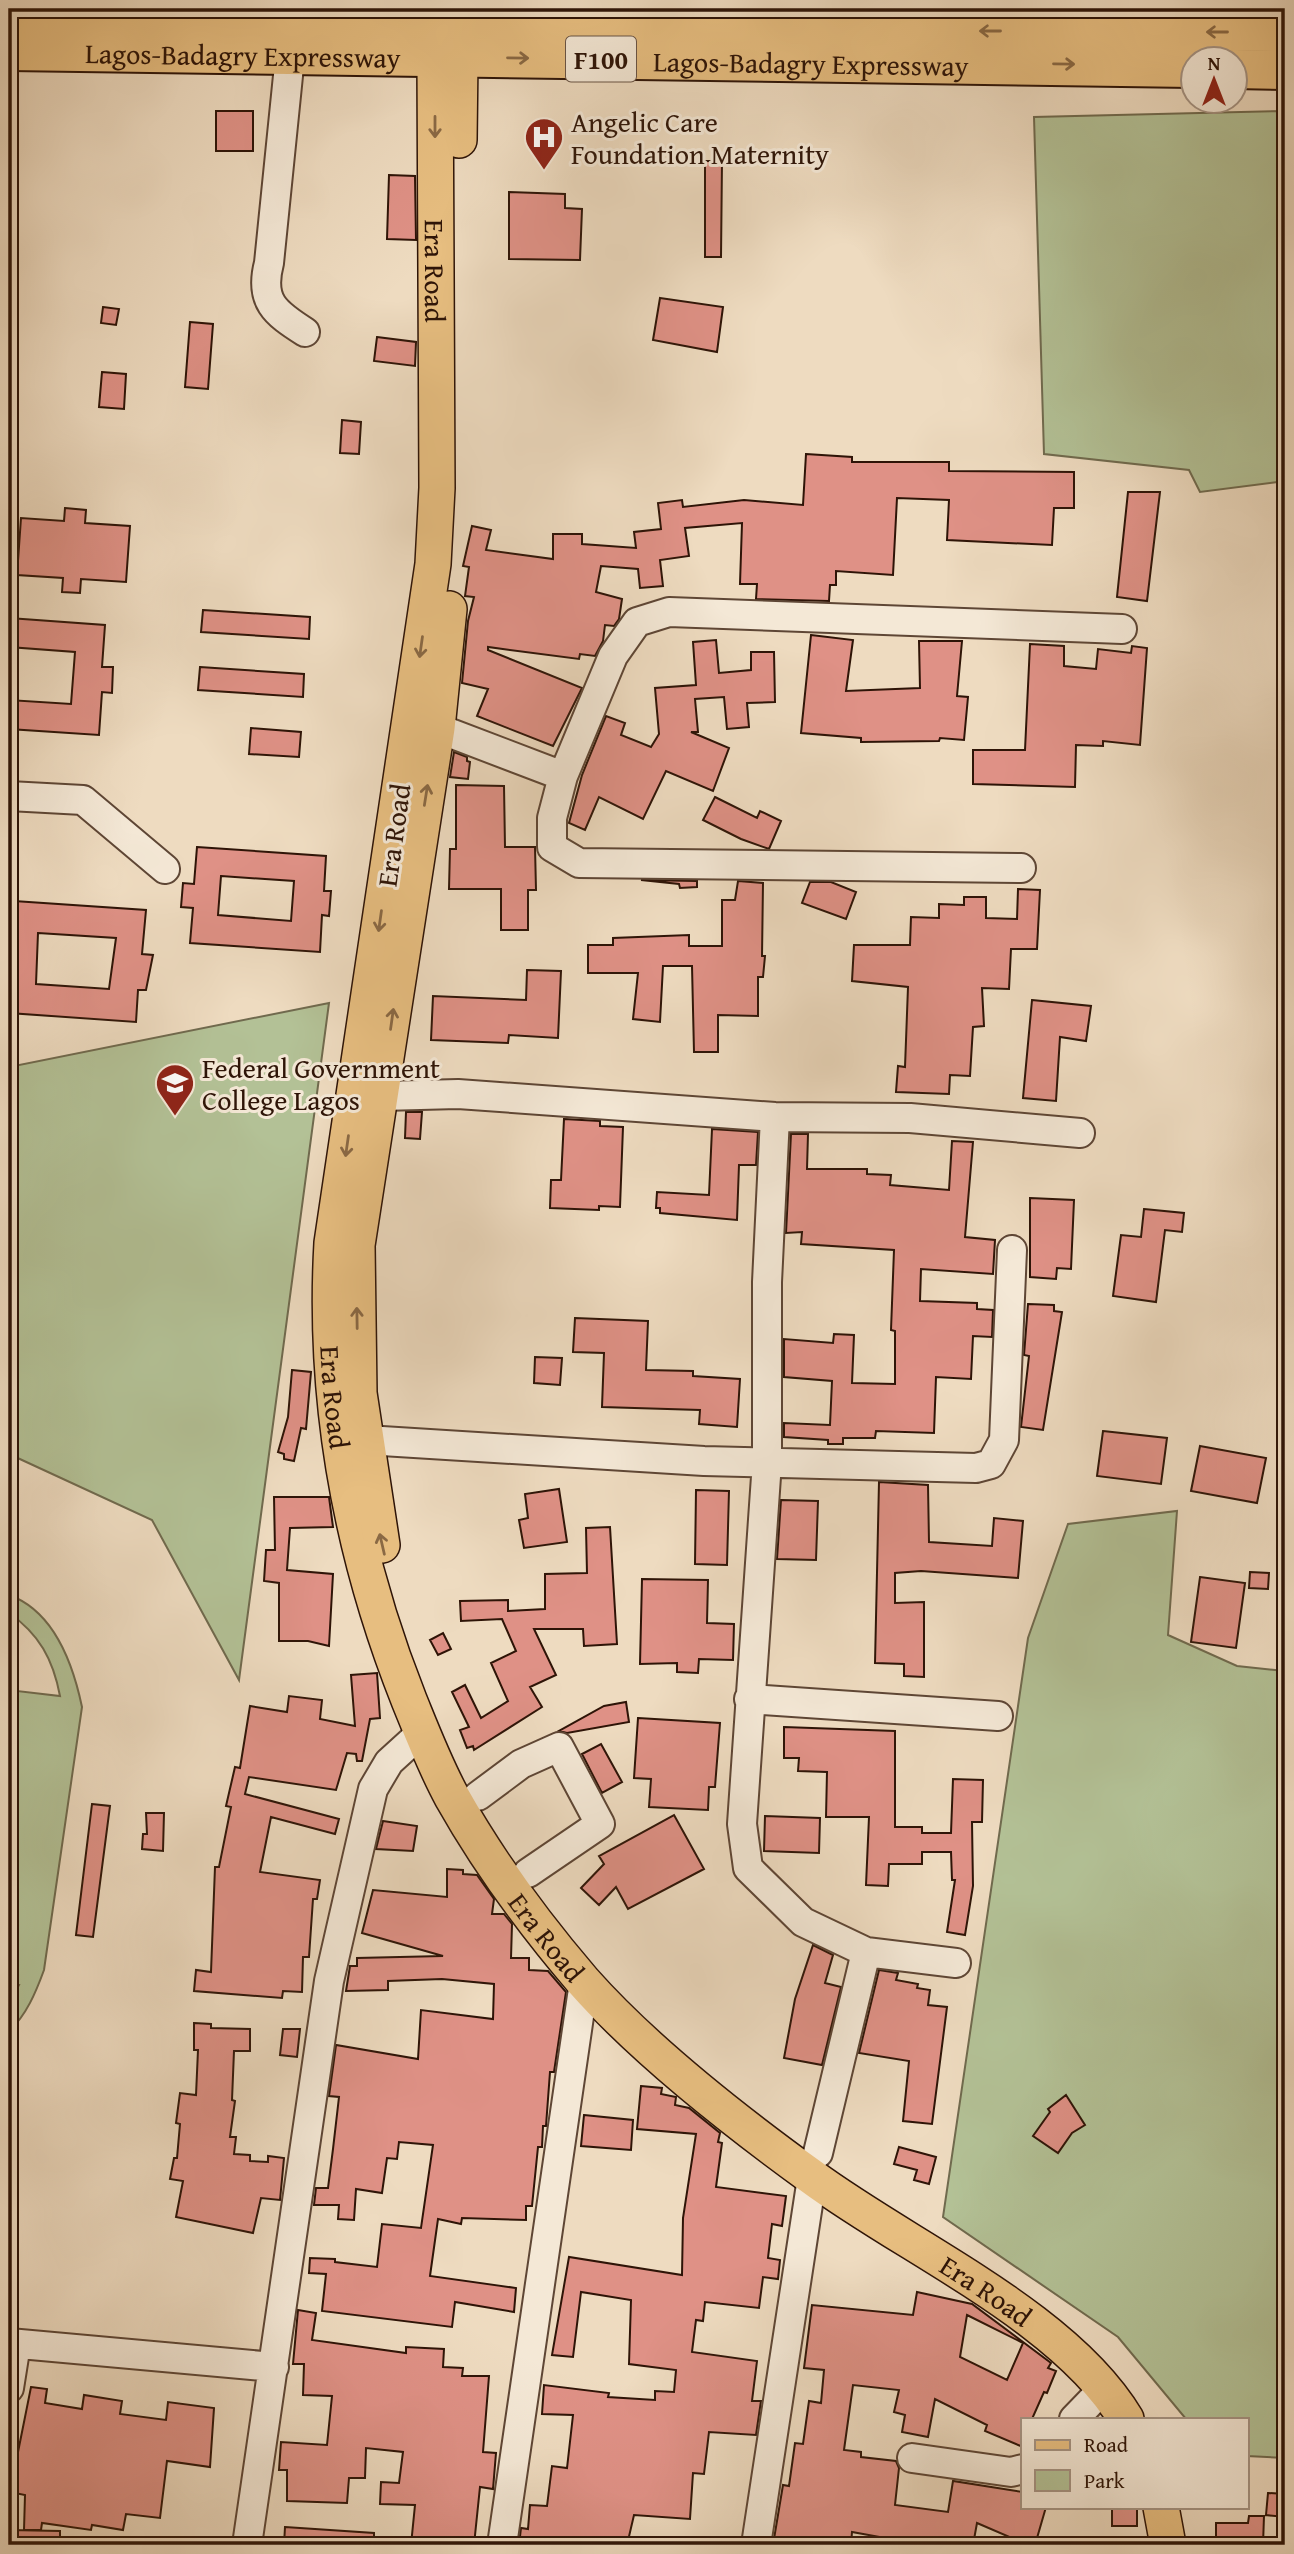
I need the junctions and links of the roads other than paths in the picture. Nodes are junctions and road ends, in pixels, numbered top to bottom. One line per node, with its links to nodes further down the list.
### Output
1 (139, 15): 2 (highway, Lagos-Badagry Expressway / F100); 3 (highway, Lagos-Badagry Expressway / F100)
2 (9, 17)
3 (603, 19): 4 (highway, Lagos-Badagry Expressway / F100, one-way to 3)
4 (1271, 24)
5 (9, 51): 6 (highway, Lagos-Badagry Expressway / F100)
6 (290, 56): 7 (highway, Lagos-Badagry Expressway / F100); 11 (street)
7 (447, 58): 8 (highway, Lagos-Badagry Expressway / F100, one-way to 8); 13 (main road); 24 (main road, Era Road, one-way to 24)
8 (1178, 68)
9 (1248, 69): 10 (highway)
10 (1285, 70)
11 (305, 332)
12 (1122, 629): 14 (street)
13 (437, 729): 14 (street); 18 (main road, one-way to 13)
14 (563, 776): 16 (street)
15 (9, 796): 17 (street)
16 (1021, 868)
17 (165, 869)
18 (382, 1096): 19 (street); 22 (main road, one-way to 18)
19 (775, 1118): 20 (street); 23 (street)
20 (1080, 1133)
21 (1012, 1250): 23 (street)
22 (366, 1440): 23 (street); 24 (main road, one-way to 22)
23 (767, 1462): 25 (street)
24 (381, 1584): 27 (main road, Era Road); 28 (main road)
25 (749, 1699): 26 (street); 30 (street)
26 (998, 1716)
27 (422, 1732): 32 (main road, Era Road); 35 (street)
28 (478, 1796): 29 (main road); 29 (street)
29 (528, 1874): 33 (main road)
30 (866, 1952): 31 (street); 33 (street)
31 (956, 1963)
32 (584, 1982): 33 (main road, Era Road); 46 (street)
33 (815, 2165): 36 (main road, Era Road); 40 (main road); 47 (street)
34 (12, 2343): 35 (street); 37 (street)
35 (274, 2367): 45 (street)
36 (1105, 2387): 38 (street); 39 (main road, Era Road)
37 (9, 2388)
38 (1074, 2418)
39 (1125, 2418)
40 (1147, 2418)
41 (912, 2458): 42 (street)
42 (1021, 2469)
43 (1161, 2508): 48 (main road)
44 (1181, 2508): 49 (main road)
45 (247, 2545)
46 (502, 2545)
47 (755, 2545)
48 (1168, 2545)
49 (1186, 2545)

